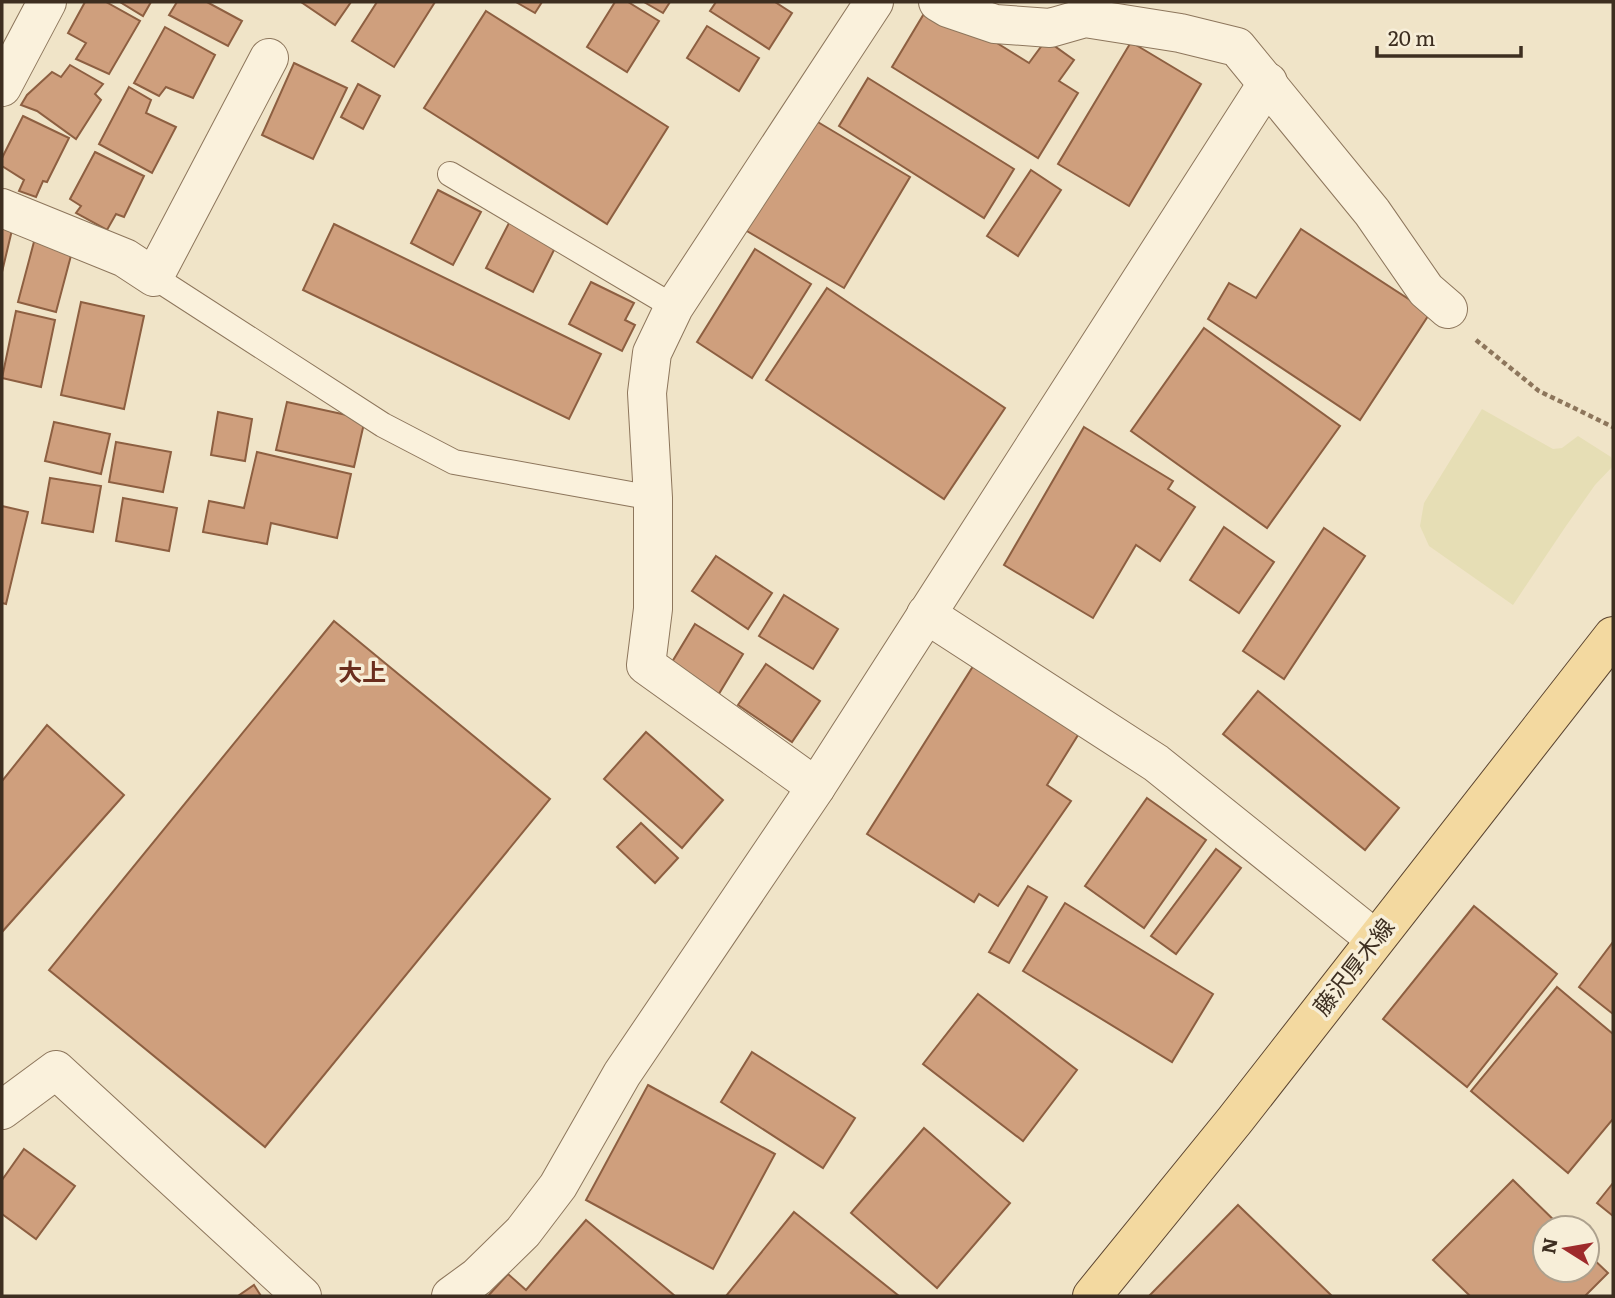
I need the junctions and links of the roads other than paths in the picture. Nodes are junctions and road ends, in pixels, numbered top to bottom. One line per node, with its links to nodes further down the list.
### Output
1 (47, 2): 6 (street)
2 (874, 2): 10 (street)
3 (938, 2): 5 (street)
4 (269, 58): 9 (street)
5 (1268, 82): 11 (street); 13 (street)
6 (2, 87)
7 (450, 174): 10 (lane)
8 (2, 208): 9 (street)
9 (154, 277): 12 (lane)
10 (674, 307): 12 (street)
11 (1448, 309)
12 (653, 498): 15 (street)
13 (926, 614): 15 (street); 16 (street)
14 (1613, 636): 16 (main road, 藤沢厚木線)
15 (816, 787): 19 (street)
16 (1375, 939): 20 (main road, 藤沢厚木線)
17 (2, 1110): 18 (street)
18 (302, 1296)
19 (451, 1296)
20 (1092, 1296)

